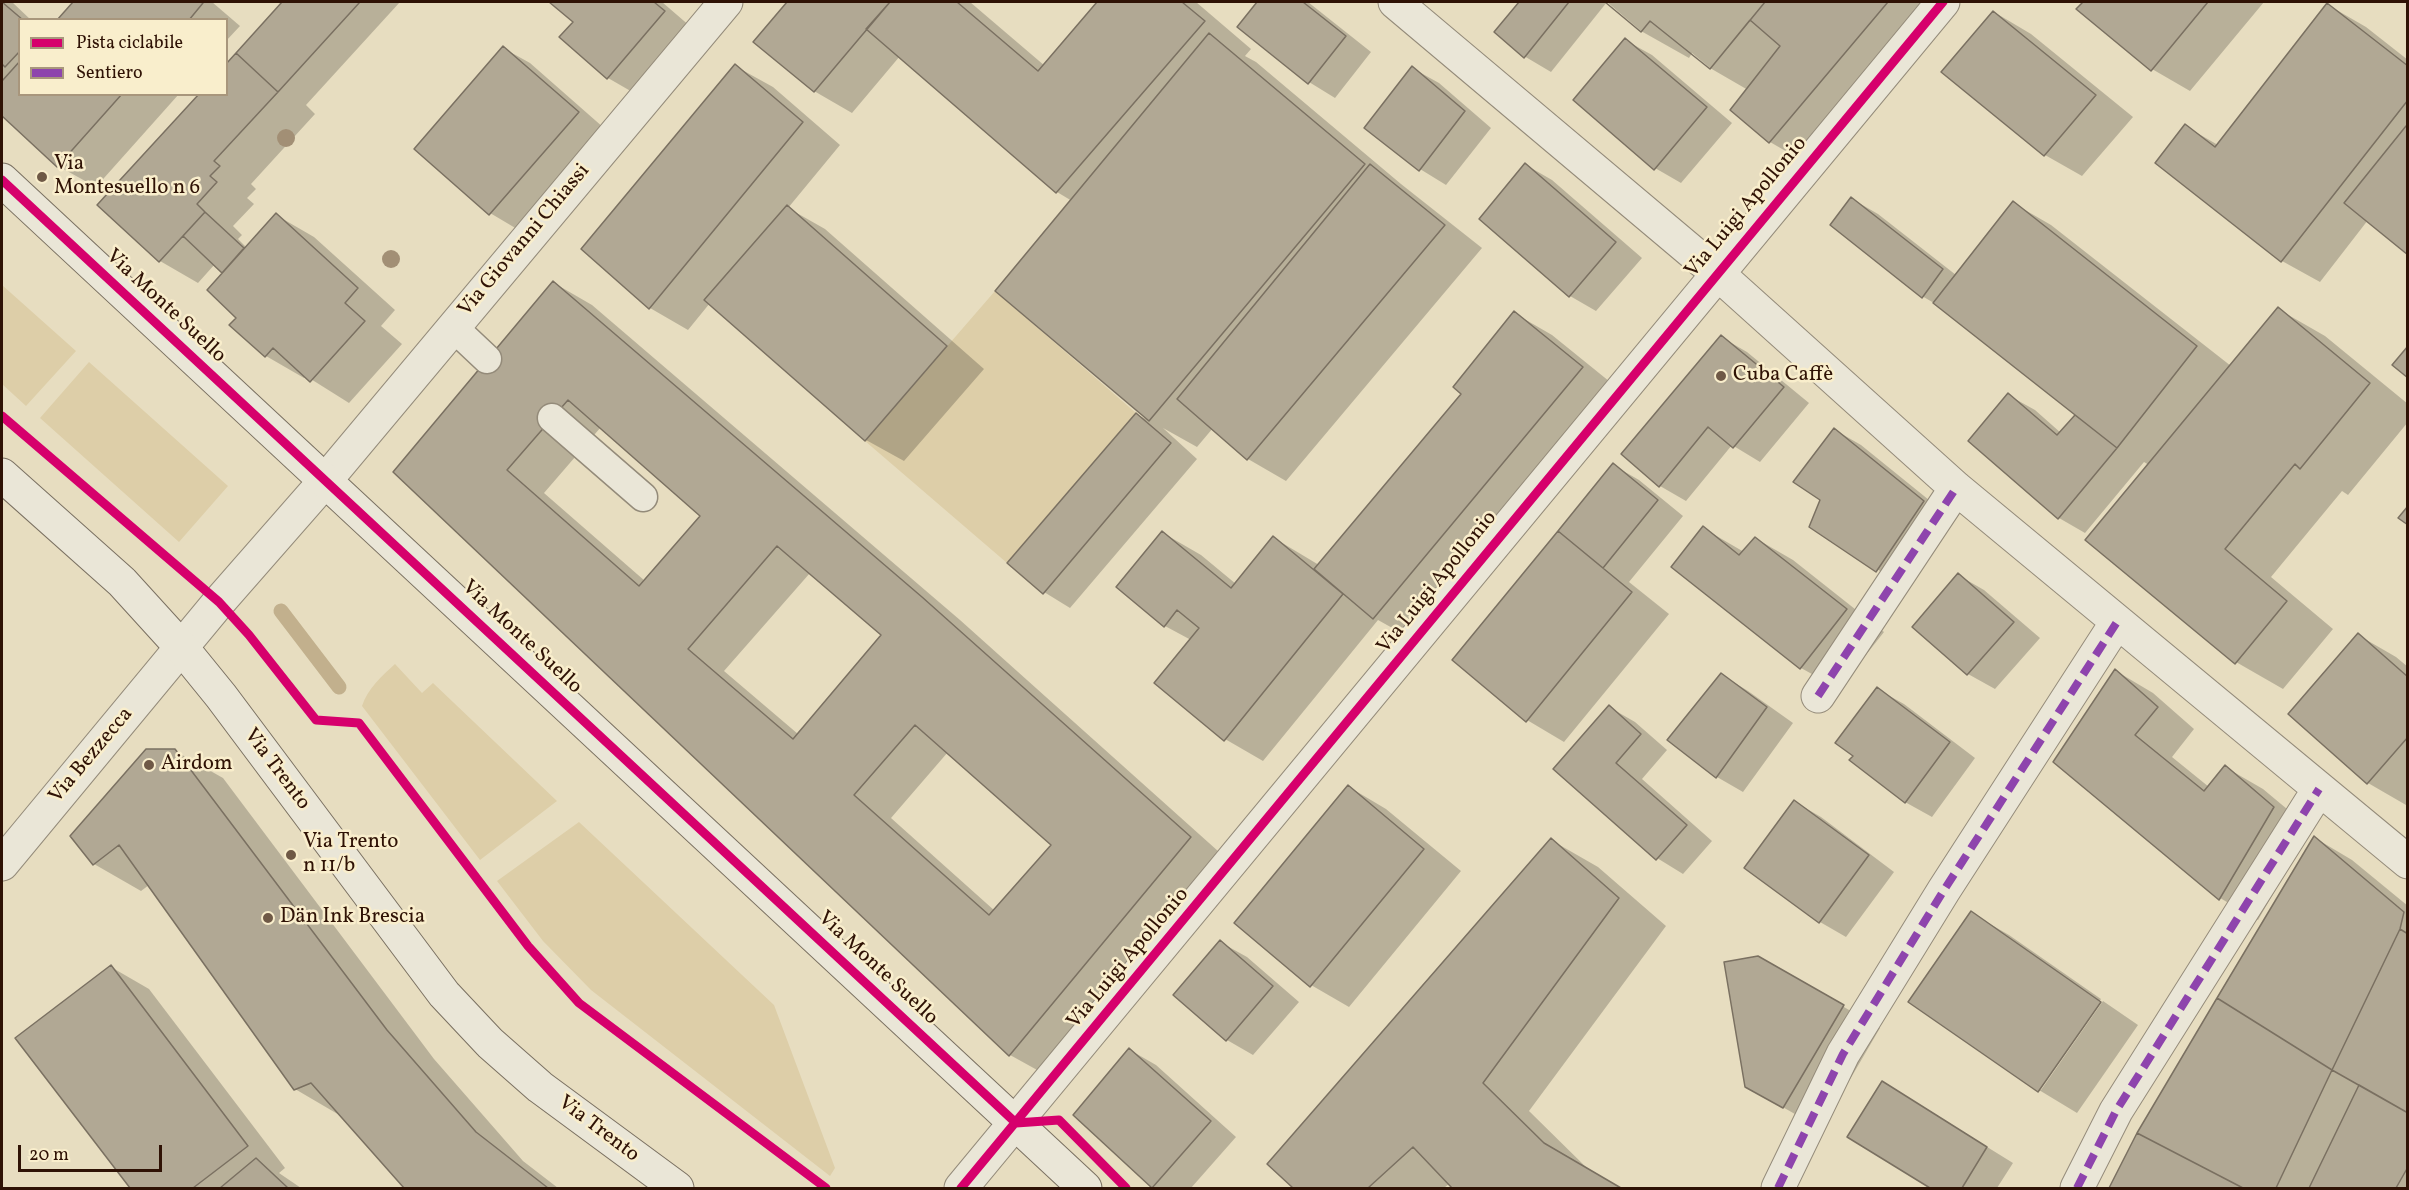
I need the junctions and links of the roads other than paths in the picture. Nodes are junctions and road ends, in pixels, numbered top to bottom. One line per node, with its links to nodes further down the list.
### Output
1 (726, 2): 6 (street, Via Giovanni Chiassi)
2 (1395, 2): 5 (street)
3 (1943, 2): 5 (street, Via Luigi Apollonio)
4 (2, 180): 10 (street, Via Monte Suello)
5 (1717, 273): 11 (street); 19 (street, Via Luigi Apollonio)
6 (453, 327): 7 (lane); 10 (street, Via Giovanni Chiassi)
7 (487, 359)
8 (552, 418): 12 (lane)
9 (2, 475): 14 (street, Via Trento)
10 (326, 481): 14 (street, Via Giovanni Chiassi); 19 (street, Via Monte Suello)
11 (1956, 488): 13 (street); 15 (street)
12 (643, 497)
13 (2117, 622): 16 (street); 23 (street)
14 (182, 648): 18 (street, Via Bezzecca); 20 (street, Via Trento)
15 (1818, 696)
16 (2319, 789): 17 (street); 24 (street)
17 (2408, 862)
18 (2, 864)
19 (1016, 1124): 21 (street, Via Luigi Apollonio); 22 (street, Via Monte Suello)
20 (677, 1188)
21 (961, 1188)
22 (1085, 1188)
23 (1778, 1188)
24 (2077, 1188)

